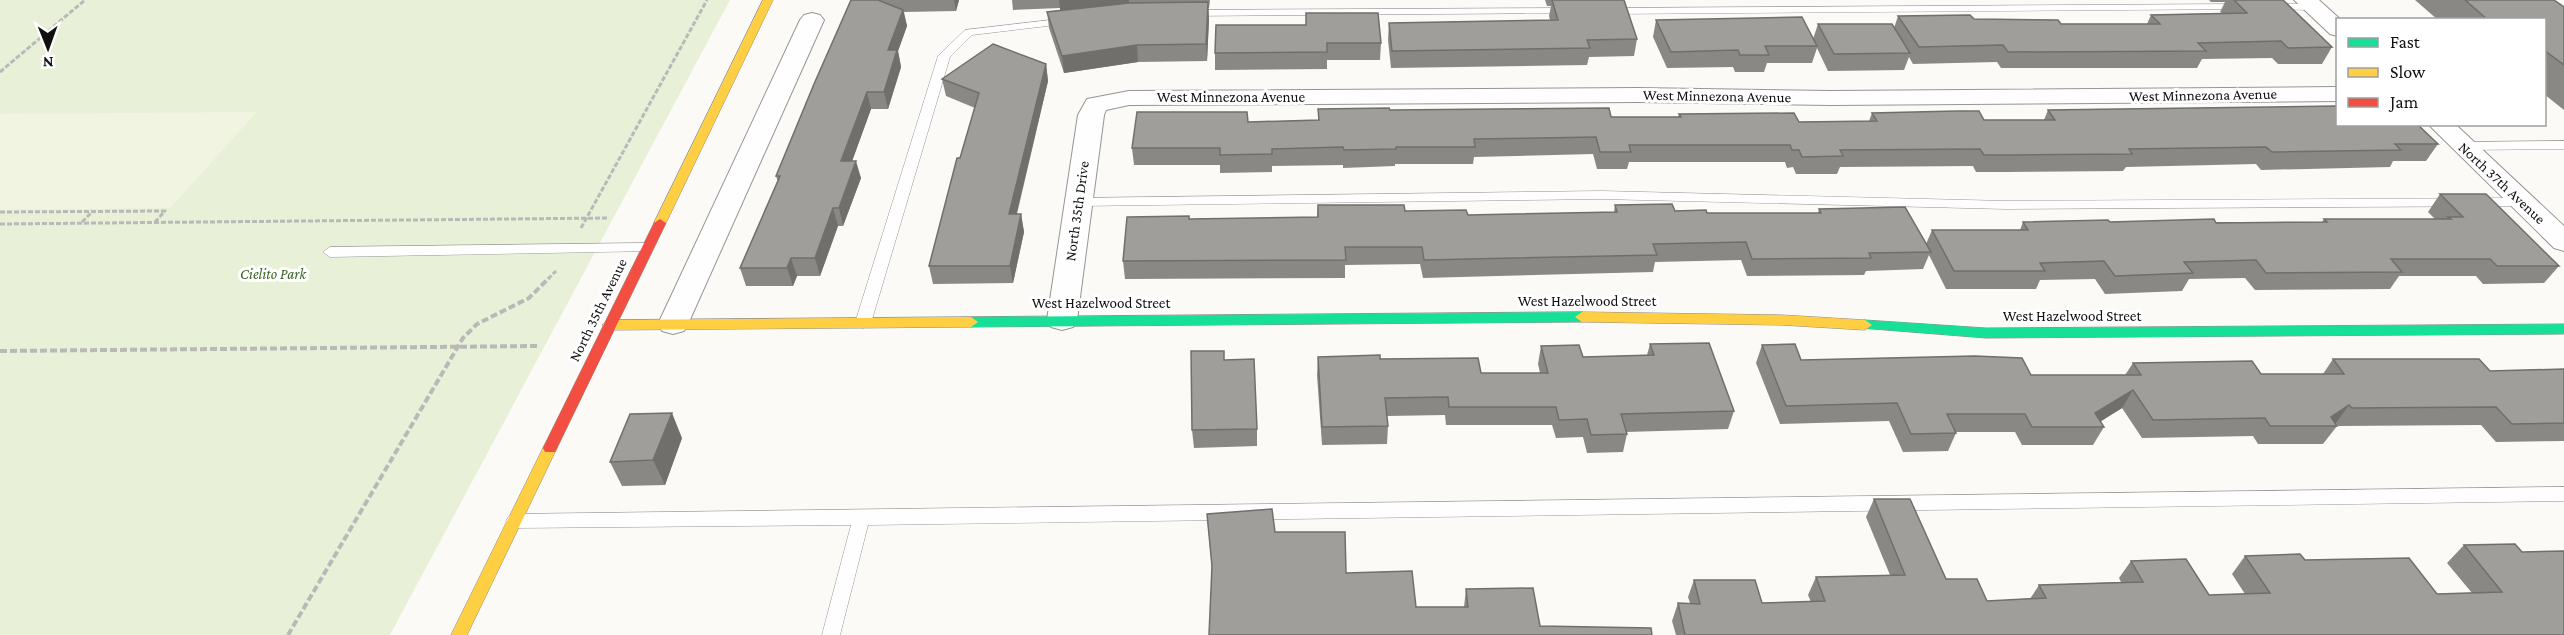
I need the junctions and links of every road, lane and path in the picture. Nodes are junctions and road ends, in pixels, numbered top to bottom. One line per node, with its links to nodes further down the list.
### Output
1 (85, 0): 9 (path)
2 (707, 0): 19 (path)
3 (768, 0): 25 (street, North 35th Avenue)
4 (2309, 4): 5 (lane); 8 (street)
5 (1178, 14)
6 (1084, 19): 29 (lane)
7 (812, 20): 30 (street)
8 (2336, 28)
9 (0, 72)
10 (2336, 94): 11 (street, West Minnezona Avenue)
11 (1096, 104): 15 (street, North 35th Drive)
12 (2442, 126): 14 (street, North 37th Avenue)
13 (2564, 145): 14 (lane)
14 (2463, 146): 16 (street, North 37th Avenue)
15 (1077, 202): 16 (lane); 28 (street, North 35th Drive)
16 (2522, 202): 24 (street, North 37th Avenue)
17 (0, 212): 18 (path)
18 (92, 212): 21 (path); 22 (path)
19 (586, 218): 20 (path); 21 (path); 26 (path)
20 (609, 218)
21 (154, 222): 22 (path)
22 (81, 223): 23 (path)
23 (0, 224)
24 (2564, 242)
25 (647, 248): 26 (lane); 31 (street, North 35th Avenue)
26 (569, 249): 27 (lane); 34 (path)
27 (330, 252)
28 (1062, 320): 29 (street, West Hazelwood Street); 32 (street, West Hazelwood Street)
29 (863, 323): 30 (street, West Hazelwood Street)
30 (674, 324): 31 (street, West Hazelwood Street)
31 (609, 325): 38 (street, North 35th Avenue)
32 (2564, 329)
33 (540, 346): 34 (path)
34 (458, 347): 35 (path); 39 (path)
35 (0, 351)
36 (2564, 494): 37 (lane)
37 (861, 518): 38 (lane); 41 (lane)
38 (514, 521): 40 (street, North 35th Avenue)
39 (288, 635)
40 (459, 635)
41 (831, 635)

